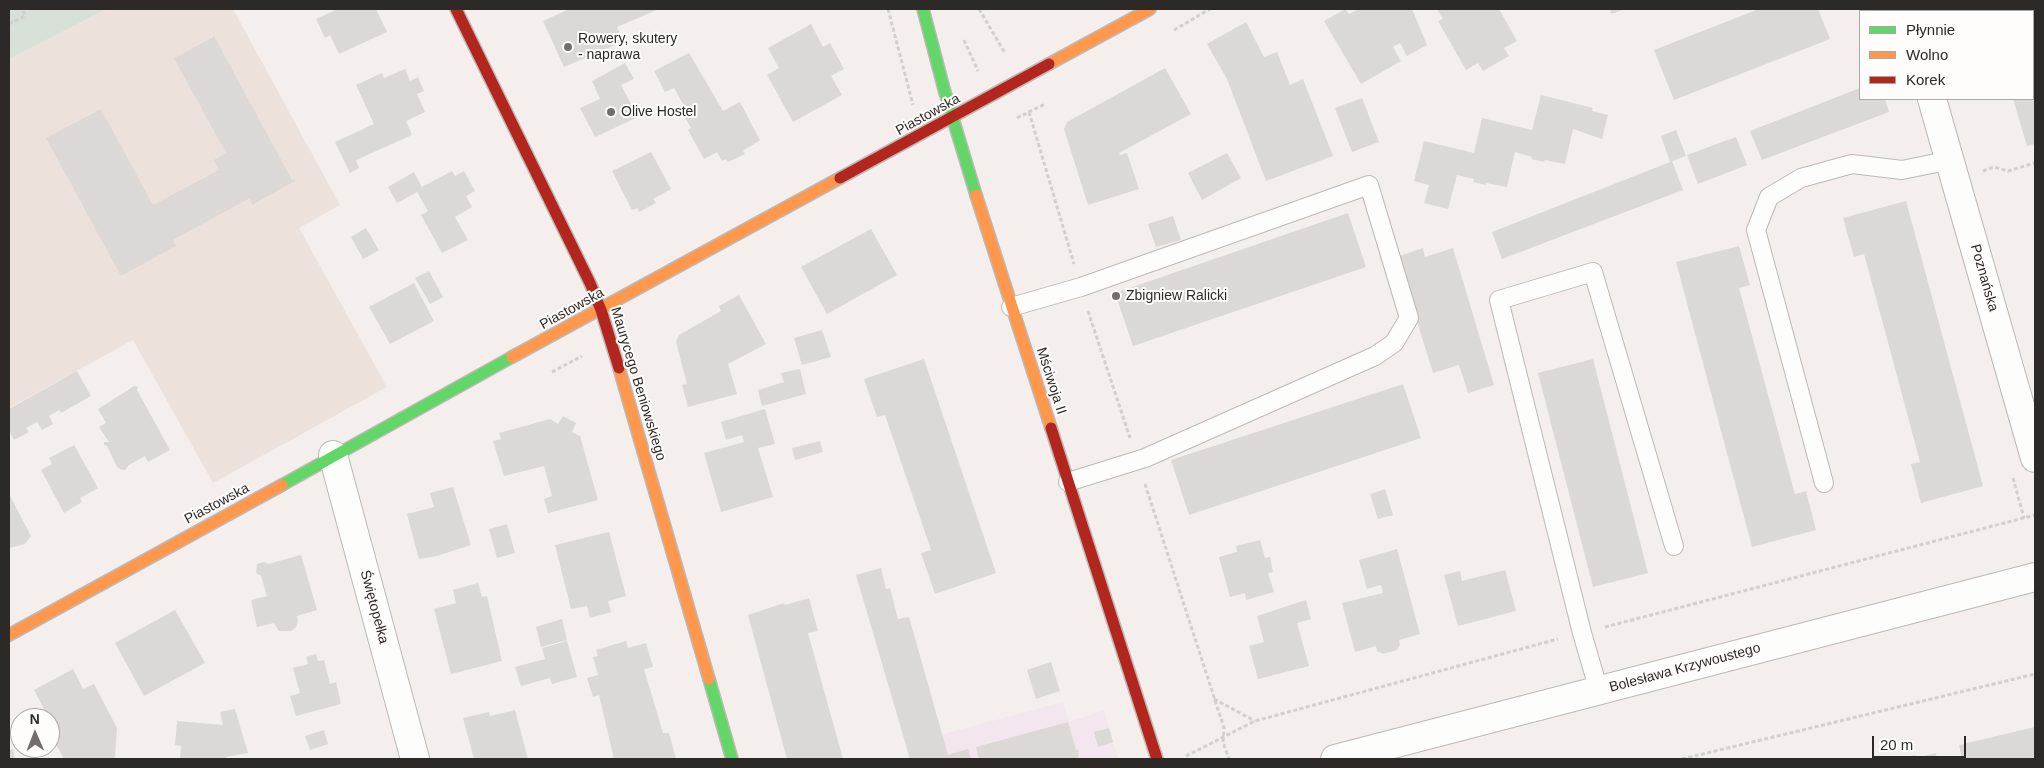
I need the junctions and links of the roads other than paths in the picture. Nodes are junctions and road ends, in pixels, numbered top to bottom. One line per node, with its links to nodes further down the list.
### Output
1 (456, 9): 8 (street, Maurycego Beniowskiego)
2 (923, 9): 5 (street, Mściwoja II)
3 (1150, 9): 5 (street, Piastowska)
4 (1932, 100): 6 (street, Poznańska)
5 (953, 118): 7 (street, Mściwoja II); 8 (street, Piastowska)
6 (1951, 160): 10 (street, Poznańska); 12 (lane)
7 (1011, 307): 11 (street, Mściwoja II); 11 (lane)
8 (601, 310): 9 (street, Piastowska); 18 (street, Maurycego Beniowskiego)
9 (333, 455): 15 (street, Piastowska); 17 (street, Świętopełka)
10 (2035, 458)
11 (1068, 482): 19 (street, Mściwoja II)
12 (1824, 484)
13 (1674, 546): 16 (lane)
14 (2035, 577): 16 (street, Bolesława Krzywoustego)
15 (9, 635)
16 (1599, 691): 20 (street, Bolesława Krzywoustego)
17 (415, 759)
18 (732, 759)
19 (1157, 759)
20 (1334, 759)

